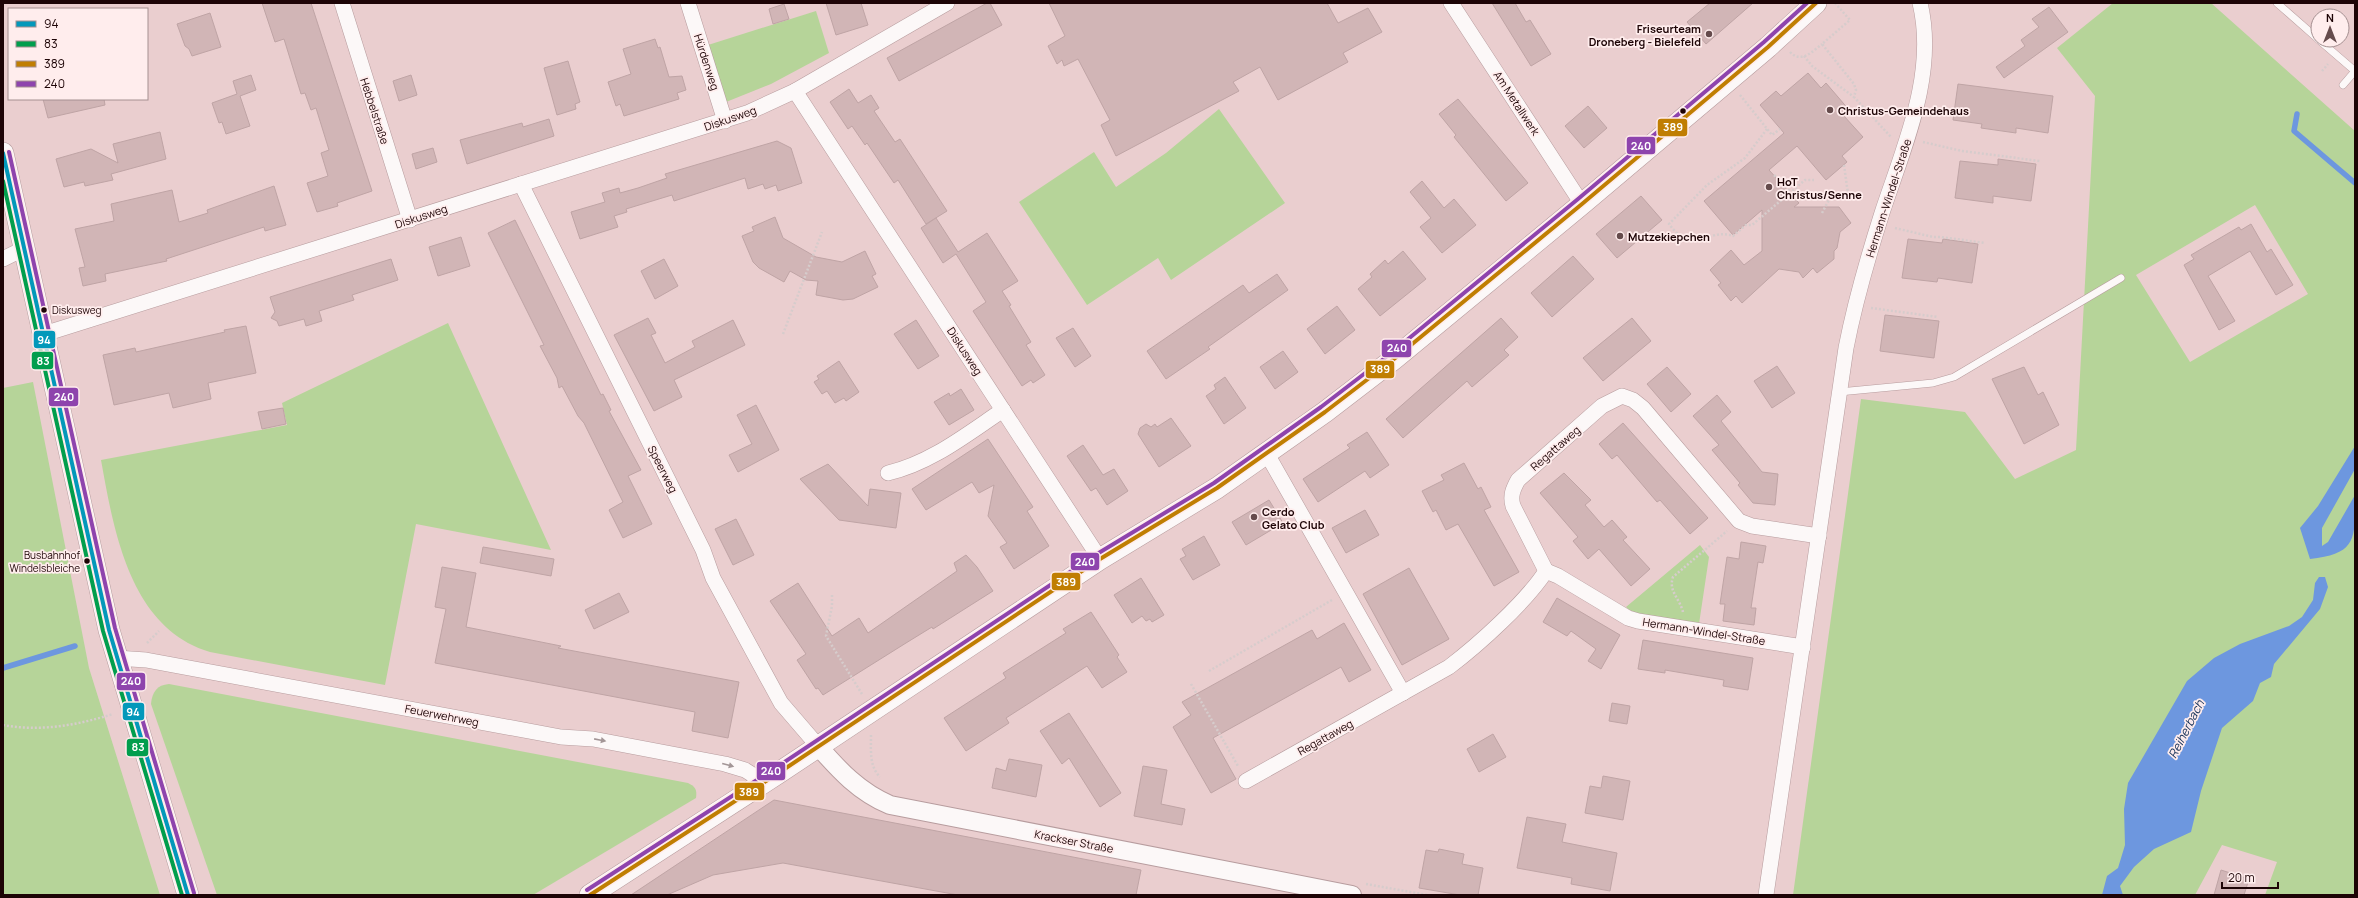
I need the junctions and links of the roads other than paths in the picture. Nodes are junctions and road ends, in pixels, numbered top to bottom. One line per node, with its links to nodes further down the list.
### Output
1 (342, 3): 17 (street, Hebbelstraße)
2 (688, 3): 13 (street, Hürdenweg)
3 (947, 3): 12 (street, Diskusweg)
4 (1451, 3): 16 (street, Am Metallwerk)
5 (1816, 3): 16 (main road)
6 (1920, 3): 22 (street, Hermann-Windel-Straße)
7 (2277, 3): 8 (lane)
8 (2310, 32)
9 (2328, 48): 10 (lane)
10 (2355, 71): 11 (lane)
11 (2343, 85)
12 (795, 91): 13 (street, Diskusweg); 23 (street, Diskusweg)
13 (725, 121): 15 (street, Diskusweg)
14 (3, 153): 18 (main road)
15 (521, 184): 17 (street, Diskusweg); 32 (street, Speerweg)
16 (1582, 204): 24 (main road)
17 (410, 220): 21 (street, Diskusweg)
18 (25, 248): 19 (street); 21 (main road)
19 (3, 259)
20 (2121, 278): 22 (lane)
21 (44, 334): 30 (main road)
22 (1839, 392): 26 (street, Hermann-Windel-Straße)
23 (1004, 410): 25 (street); 27 (street, Diskusweg)
24 (1267, 454): 27 (main road); 31 (street)
25 (888, 473)
26 (1819, 536): 28 (street, Regattaweg); 29 (street, Hermann-Windel-Straße)
27 (1100, 558): 32 (main road)
28 (1546, 571): 29 (street, Hermann-Windel-Straße); 31 (street, Regattaweg)
29 (1803, 646): 38 (street, Hermann-Windel-Straße)
30 (116, 658): 34 (street, Feuerwehrweg, one-way to 34); 35 (main road)
31 (1403, 694): 33 (street, Regattaweg)
32 (818, 746): 34 (main road); 37 (street, Krackser Straße)
33 (1246, 781)
34 (764, 782): 36 (main road)
35 (188, 895)
36 (590, 895)
37 (1352, 895)
38 (1766, 895)

